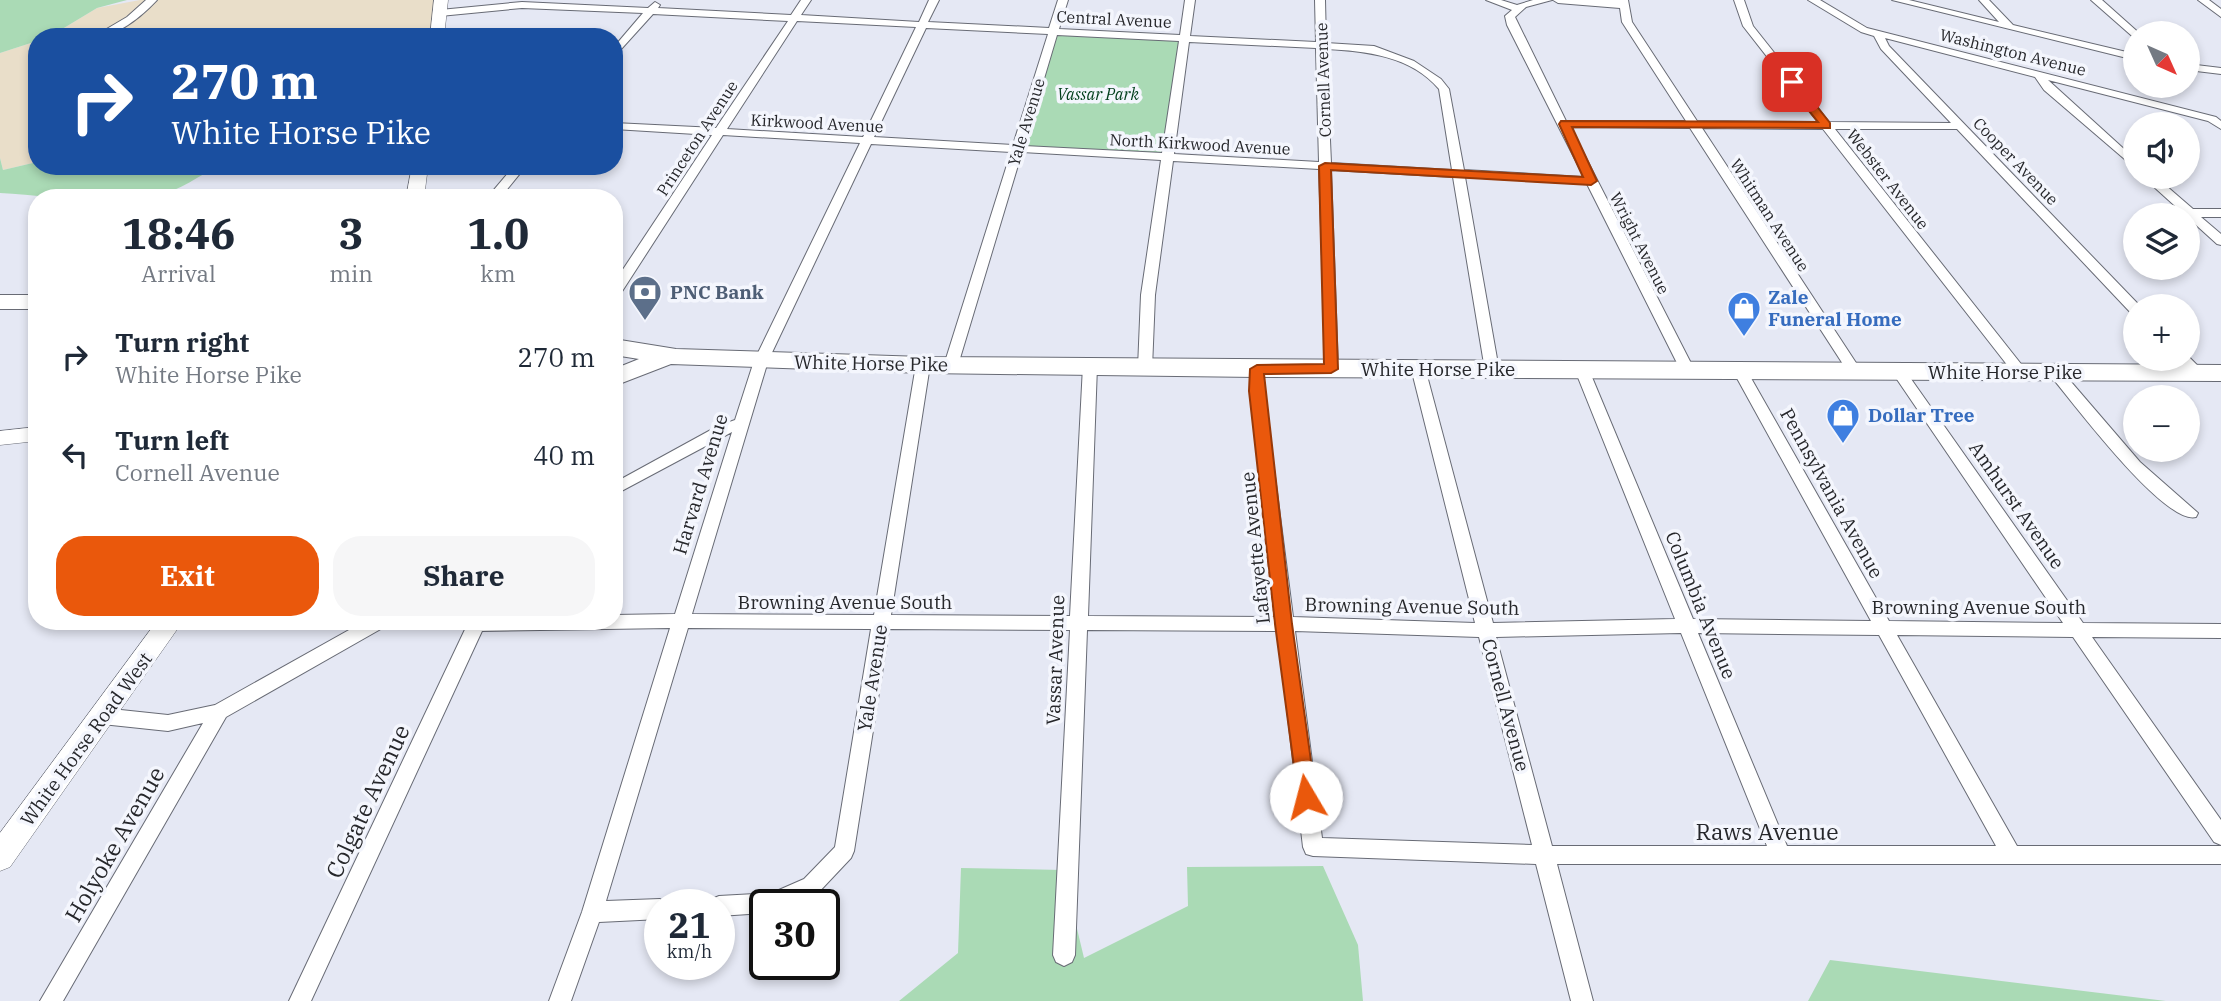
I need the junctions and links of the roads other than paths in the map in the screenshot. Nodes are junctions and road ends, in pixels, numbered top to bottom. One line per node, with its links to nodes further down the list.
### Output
1 (152, 0): 27 (street)
2 (659, 0): 21 (street)
3 (806, 0): 23 (street, Princeton Avenue)
4 (934, 0): 25 (street, Harvard Avenue)
5 (1063, 0): 29 (street, Yale Avenue)
6 (1190, 0): 31 (street)
7 (1320, 0): 33 (street, Cornell Avenue)
8 (1491, 0): 20 (street)
9 (1547, 0): 20 (street)
10 (1558, 0): 18 (street)
11 (1739, 0): 41 (street, Webster Avenue)
12 (1813, 0): 30 (street, Washington Avenue)
13 (1897, 0): 26 (street)
14 (1984, 0): 26 (street)
15 (2096, 0): 24 (street)
16 (2203, 0): 22 (street)
17 (524, 2): 19 (street, Central Avenue); 21 (street, Central Avenue)
18 (1623, 2): 40 (street, Whitman Avenue)
19 (440, 6): 28 (main road)
20 (1516, 8): 39 (street, Wright Avenue)
21 (651, 10): 23 (street, Central Avenue); 32 (street)
22 (2221, 14)
23 (794, 18): 25 (street, Central Avenue); 44 (street, Princeton Avenue)
24 (2123, 24)
25 (922, 25): 29 (street, Central Avenue); 45 (street, Harvard Avenue)
26 (2010, 27): 34 (street)
27 (114, 28)
28 (438, 28)
29 (1054, 32): 31 (street, Central Avenue); 46 (street, Yale Avenue)
30 (1878, 34): 37 (street, Washington Avenue); 42 (street, Cooper Avenue)
31 (1185, 38): 33 (street, Central Avenue); 48 (street)
32 (623, 43)
33 (1322, 45): 49 (street, Cornell Avenue); 50 (street, Central Avenue)
34 (2123, 54)
35 (2200, 68): 36 (street)
36 (2221, 71)
37 (2038, 74): 38 (street, Washington Avenue); 47 (street)
38 (2218, 120)
39 (1565, 124): 40 (street); 52 (street, Wright Avenue)
40 (1692, 124): 41 (street); 79 (street, Whitman Avenue)
41 (1826, 125): 42 (street); 81 (street, Webster Avenue)
42 (1958, 125): 61 (street, Cooper Avenue)
43 (623, 127): 44 (street, Kirkwood Avenue)
44 (720, 133): 45 (street, Kirkwood Avenue); 60 (street, Princeton Avenue)
45 (866, 142): 46 (street, Kirkwood Avenue); 66 (street, Harvard Avenue)
46 (1018, 150): 48 (street, North Kirkwood Avenue); 68 (street, Yale Avenue)
47 (2123, 154)
48 (1168, 158): 49 (street, North Kirkwood Avenue); 70 (street)
49 (1325, 166): 50 (street, North Kirkwood Avenue); 73 (street, Cornell Avenue)
50 (1458, 173): 52 (street, North Kirkwood Avenue); 74 (street)
51 (512, 175): 53 (street)
52 (1591, 181): 76 (street, Wright Avenue)
53 (501, 189)
54 (2162, 189): 55 (street)
55 (2178, 203)
56 (2200, 213): 57 (street)
57 (2221, 213)
58 (2200, 223): 59 (street)
59 (2221, 242)
60 (623, 279)
61 (2123, 297)
62 (0, 302): 63 (highway)
63 (28, 302)
64 (623, 348): 65 (highway, White Horse Pike)
65 (669, 356): 66 (highway, White Horse Pike); 83 (highway)
66 (761, 361): 67 (highway, White Horse Pike); 84 (street, Harvard Avenue)
67 (923, 365): 68 (highway, White Horse Pike); 92 (street, Yale Avenue)
68 (951, 365): 69 (highway, White Horse Pike)
69 (1090, 366): 70 (highway, White Horse Pike); 91 (street, Vassar Avenue)
70 (1145, 368): 72 (highway, White Horse Pike)
71 (1418, 368): 73 (highway, White Horse Pike); 74 (highway, White Horse Pike); 96 (street, Cornell Avenue)
72 (1257, 369): 73 (highway, White Horse Pike); 93 (street, Lafayette Avenue)
73 (1331, 369)
74 (1492, 370): 75 (highway, White Horse Pike)
75 (1582, 370): 76 (highway, White Horse Pike); 94 (street, Columbia Avenue)
76 (1688, 370): 77 (highway, White Horse Pike)
77 (1740, 371): 79 (highway, White Horse Pike); 95 (street, Pennsylvania Avenue)
78 (2209, 371): 82 (highway, White Horse Pike)
79 (1855, 372): 80 (highway, White Horse Pike)
80 (1899, 372): 81 (highway, White Horse Pike); 97 (street, Amhurst Avenue)
81 (2020, 372): 82 (highway, White Horse Pike)
82 (2055, 372): 88 (street)
83 (623, 374)
84 (740, 424): 87 (street); 89 (street, Harvard Avenue)
85 (28, 435): 86 (main road)
86 (0, 439)
87 (623, 485)
88 (2190, 513)
89 (680, 621): 90 (street, Browning Avenue South); 92 (street, Browning Avenue South); 113 (street, Harvard Avenue)
90 (623, 622)
91 (1077, 623): 92 (street, Browning Avenue South); 93 (street, Browning Avenue South); 114 (street, Vassar Avenue)
92 (881, 624): 111 (street, Yale Avenue)
93 (1283, 624): 96 (street, Browning Avenue South); 105 (street, Lafayette Avenue)
94 (1687, 626): 95 (street, Browning Avenue South); 96 (street, Browning Avenue South); 109 (street, Columbia Avenue)
95 (1882, 628): 97 (street, Browning Avenue South); 106 (street, Pennsylvania Avenue)
96 (1487, 629): 107 (street, Cornell Avenue)
97 (2078, 629): 101 (street, Browning Avenue South); 104 (street, Amhurst Avenue)
98 (164, 630): 103 (main road, White Horse Road West)
99 (364, 630): 102 (street)
100 (474, 630): 116 (street, Colgate Avenue)
101 (2221, 631)
102 (219, 712): 103 (street); 115 (street, Holyoke Avenue)
103 (102, 716): 110 (main road, White Horse Road West)
104 (2221, 835)
105 (1313, 847): 107 (street, Raws Avenue)
106 (2011, 854): 108 (street, Raws Avenue); 109 (street, Raws Avenue)
107 (1546, 855): 109 (street, Raws Avenue); 118 (street, Cornell Avenue)
108 (2221, 855)
109 (1782, 856)
110 (0, 857)
111 (735, 905)
112 (644, 910): 113 (street)
113 (592, 912): 117 (street, Harvard Avenue)
114 (1064, 955)
115 (51, 1001)
116 (300, 1001)
117 (560, 1001)
118 (1582, 1001)

